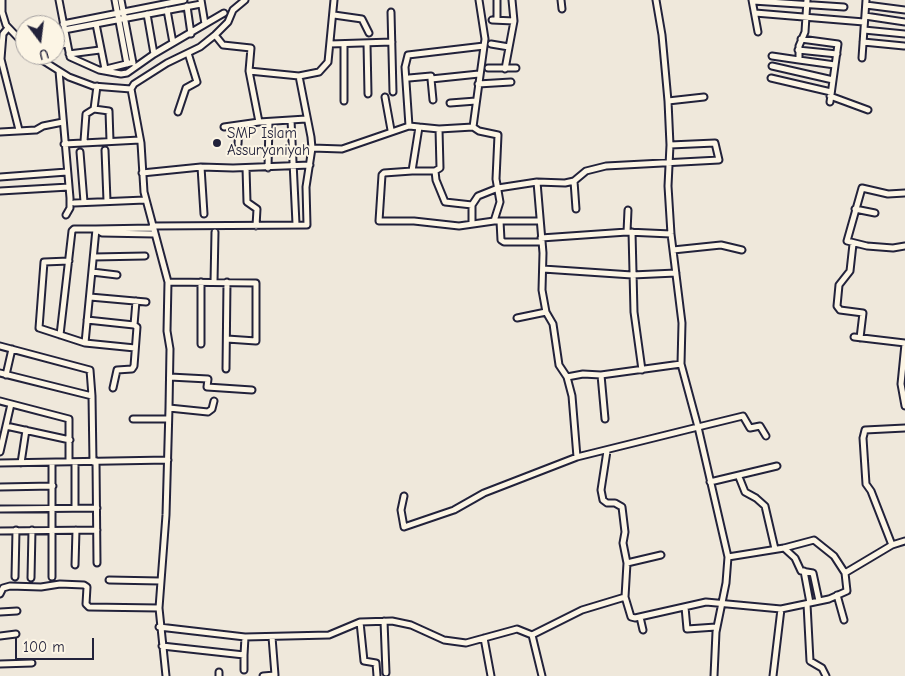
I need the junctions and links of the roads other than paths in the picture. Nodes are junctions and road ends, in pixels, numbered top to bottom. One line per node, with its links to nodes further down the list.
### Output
1 (59, 0): 26 (street)
2 (115, 0): 27 (street)
3 (121, 0): 27 (street)
4 (184, 0): 27 (street)
5 (245, 0): 45 (street)
6 (334, 0): 28 (street)
7 (478, 0): 56 (street)
8 (497, 0): 31 (street)
9 (512, 0): 31 (street)
10 (561, 0): 19 (street)
11 (656, 0): 98 (street)
12 (753, 1): 15 (street); 23 (street)
13 (201, 2): 17 (street); 34 (street)
14 (866, 2): 21 (street); 30 (street)
15 (806, 3): 18 (street); 29 (street)
16 (1, 4): 37 (street)
17 (187, 6): 20 (street); 42 (street)
18 (844, 7)
19 (562, 9)
20 (167, 10): 24 (street); 50 (street)
21 (905, 10)
22 (391, 12): 48 (street)
23 (755, 13): 29 (street); 39 (street)
24 (147, 14): 27 (street); 63 (street)
25 (224, 14): 34 (street)
26 (62, 15)
27 (121, 16): 33 (street); 35 (street); 70 (street)
28 (334, 16): 41 (street); 53 (street)
29 (805, 18): 30 (street); 46 (street)
30 (864, 19): 32 (street); 38 (street)
31 (514, 21): 58 (street)
32 (905, 22)
33 (96, 24): 36 (street); 59 (street)
34 (205, 24): 42 (street)
35 (65, 27)
36 (65, 27)
37 (8, 28): 44 (street); 47 (street)
38 (864, 30): 43 (street); 49 (street)
39 (758, 32)
40 (65, 33): 52 (street)
41 (369, 33)
42 (191, 34): 50 (street)
43 (905, 34)
44 (15, 35)
45 (215, 35): 61 (street); 79 (street)
46 (801, 39): 60 (street); 64 (street)
47 (1, 41): 67 (street)
48 (392, 42): 51 (street); 90 (street)
49 (863, 42): 57 (street); 66 (street)
50 (173, 43): 63 (street)
51 (368, 43): 54 (street); 91 (street)
52 (67, 44): 62 (street)
53 (330, 44): 54 (street); 81 (street)
54 (344, 44): 96 (street)
55 (491, 44): 58 (street)
56 (484, 46): 80 (street); 110 (street)
57 (904, 46)
58 (509, 47): 77 (street)
59 (100, 50): 62 (street); 76 (street)
60 (798, 50): 64 (street); 68 (street)
61 (188, 53): 89 (street); 103 (street)
62 (69, 54): 76 (street)
63 (154, 54): 69 (street)
64 (837, 54): 72 (street)
65 (772, 56): 68 (street)
66 (862, 58)
67 (0, 59): 115 (street)
68 (799, 60): 72 (street)
69 (145, 61): 70 (street); 76 (street)
70 (130, 63): 76 (street)
71 (50, 65): 78 (street)
72 (835, 65): 85 (street)
73 (772, 66): 85 (street)
74 (488, 68): 77 (street)
75 (516, 68): 77 (street)
76 (102, 69)
77 (505, 69)
78 (59, 71): 88 (street); 106 (street)
79 (249, 71): 81 (street); 107 (street)
80 (479, 74): 84 (street); 87 (street)
81 (299, 76): 104 (street)
82 (409, 78): 84 (street)
83 (771, 78): 92 (street)
84 (431, 79): 95 (street)
85 (833, 80): 92 (street)
86 (511, 82): 87 (street)
87 (478, 84): 97 (street)
88 (97, 86): 89 (street); 101 (street)
89 (131, 89): 118 (street)
90 (393, 92)
91 (368, 94)
92 (831, 94): 99 (street); 102 (street)
93 (385, 97): 116 (street)
94 (704, 97): 98 (street)
95 (434, 100)
96 (344, 101)
97 (476, 101): 100 (street); 113 (street)
98 (668, 101): 123 (street)
99 (830, 102)
100 (450, 103)
101 (94, 109): 119 (street); 120 (street)
102 (868, 110)
103 (178, 112)
104 (306, 119): 105 (street); 124 (street)
105 (291, 120): 108 (street); 129 (street)
106 (63, 122): 115 (street); 121 (street)
107 (259, 122): 108 (street); 109 (street)
108 (269, 122): 132 (street)
109 (239, 125): 111 (street); 122 (street)
110 (409, 126): 112 (street); 116 (street)
111 (224, 127)
112 (419, 127): 114 (street); 133 (street)
113 (473, 127): 114 (street); 141 (street)
114 (438, 129): 134 (street)
115 (19, 130): 117 (street)
116 (391, 130): 124 (street)
117 (0, 132)
118 (140, 140): 120 (street); 136 (street)
119 (84, 141): 120 (street); 121 (street)
120 (110, 141)
121 (64, 144): 135 (street)
122 (238, 144)
123 (670, 145): 127 (street); 127 (street)
124 (312, 148): 128 (street)
125 (105, 150): 145 (street)
126 (80, 152): 146 (street)
127 (669, 164): 138 (street); 164 (street)
128 (310, 165): 129 (street); 157 (street)
129 (292, 166): 132 (street); 157 (street)
130 (201, 167): 131 (street); 136 (street); 154 (street)
131 (246, 168): 132 (street); 159 (street)
132 (268, 168)
133 (412, 171): 134 (street); 158 (street)
134 (435, 171): 148 (street)
135 (68, 172): 137 (street); 140 (street)
136 (142, 173): 144 (street)
137 (0, 177)
138 (574, 181): 139 (street); 149 (street)
139 (537, 182): 141 (street); 155 (street)
140 (69, 187): 142 (street); 153 (street)
141 (498, 188): 148 (street); 156 (street)
142 (0, 191)
143 (905, 193): 150 (street)
144 (145, 200): 145 (street); 161 (street)
145 (107, 201): 146 (street)
146 (84, 202): 147 (street)
147 (74, 203)
148 (472, 204): 158 (street)
149 (576, 209)
150 (855, 209): 152 (street); 166 (street)
151 (628, 210): 163 (street)
152 (875, 213)
153 (66, 214)
154 (204, 214)
155 (540, 220): 156 (street); 165 (street)
156 (497, 221): 158 (street); 165 (street)
157 (296, 224): 159 (street)
158 (472, 224)
159 (256, 226): 161 (street)
160 (96, 229): 161 (street); 171 (street); 172 (street)
161 (153, 229): 178 (street)
162 (216, 232): 180 (street)
163 (630, 232): 164 (street); 165 (street); 177 (street)
164 (671, 234): 168 (street)
165 (541, 240): 173 (street)
166 (853, 244): 167 (street); 193 (street)
167 (905, 246)
168 (673, 250): 169 (street); 175 (street)
169 (742, 250)
170 (145, 256): 171 (street)
171 (94, 257): 174 (street)
172 (69, 261): 189 (street); 189 (street)
173 (542, 269): 177 (street); 185 (street)
174 (92, 272): 176 (street); 182 (street)
175 (676, 273): 177 (street); 197 (street)
176 (117, 275)
177 (632, 275): 199 (street)
178 (168, 282): 179 (street); 202 (street)
179 (201, 282): 180 (street); 192 (street)
180 (214, 282): 181 (street)
181 (228, 282): 190 (street); 190 (street)
182 (90, 297): 183 (street); 187 (street)
183 (136, 301): 184 (street); 188 (street)
184 (146, 302)
185 (546, 312): 186 (street); 203 (street)
186 (517, 318)
187 (87, 320): 188 (street); 191 (street)
188 (134, 325): 195 (street)
189 (60, 335): 191 (street)
190 (227, 339): 198 (street)
191 (85, 343): 195 (street)
192 (201, 344)
193 (905, 344): 207 (street)
194 (0, 346): 196 (street)
195 (136, 348): 204 (street)
196 (12, 349): 200 (street); 206 (street)
197 (681, 364): 199 (street); 217 (street)
198 (226, 369)
199 (642, 370): 201 (street)
200 (3, 374): 206 (street)
201 (601, 375): 203 (street); 215 (street)
202 (170, 377): 205 (street); 212 (street)
203 (567, 377): 224 (street)
204 (113, 388)
205 (252, 390)
206 (92, 396): 227 (street)
207 (904, 397): 211 (street)
208 (0, 401): 210 (street)
209 (214, 402): 212 (street)
210 (11, 404): 216 (street); 221 (street)
211 (905, 406)
212 (170, 408): 214 (street)
213 (133, 419): 214 (street)
214 (168, 419): 225 (street)
215 (605, 419)
216 (6, 426): 219 (street); 223 (street)
217 (698, 427): 220 (street); 222 (street); 233 (street)
218 (905, 428): 248 (street)
219 (26, 430): 221 (street); 229 (street)
220 (766, 436)
221 (70, 440): 226 (street)
222 (606, 451): 224 (street); 254 (street)
223 (0, 452)
224 (577, 458): 236 (street)
225 (168, 460): 227 (street); 262 (street)
226 (72, 462): 227 (street); 230 (street); 238 (street)
227 (94, 462): 239 (street)
228 (0, 463): 229 (street)
229 (21, 463): 230 (street)
230 (52, 463): 234 (street)
231 (777, 466): 232 (street)
232 (739, 477): 233 (street); 250 (street)
233 (710, 482): 252 (street)
234 (53, 486): 235 (street); 237 (street)
235 (0, 487)
236 (404, 496)
237 (53, 508): 238 (street); 240 (street); 244 (street)
238 (75, 508): 239 (street)
239 (97, 508): 246 (street)
240 (0, 509)
241 (0, 530): 242 (street)
242 (16, 530): 243 (street); 258 (street)
243 (32, 530): 244 (street); 260 (street)
244 (53, 530): 245 (street); 259 (street)
245 (76, 530): 246 (street); 255 (street)
246 (97, 530): 253 (street)
247 (905, 541): 248 (street)
248 (892, 545): 257 (street)
249 (784, 548): 250 (street); 256 (street); 257 (street)
250 (775, 549): 252 (street)
251 (661, 555): 254 (street)
252 (728, 557): 267 (street)
253 (97, 563)
254 (627, 563): 265 (street)
255 (75, 565)
256 (804, 571): 266 (street); 268 (street)
257 (845, 573): 264 (street)
258 (16, 577)
259 (52, 577)
260 (31, 578)
261 (109, 580): 262 (street)
262 (160, 581): 270 (street)
263 (0, 594): 270 (street)
264 (837, 596): 266 (street); 275 (street)
265 (625, 597): 274 (street); 282 (street)
266 (819, 601): 268 (street)
267 (721, 602): 269 (street); 271 (street); 279 (street)
268 (808, 603): 271 (street); 301 (street)
269 (685, 607): 274 (street); 279 (street)
270 (159, 608): 278 (street)
271 (781, 610): 300 (street)
272 (0, 612): 273 (street)
273 (17, 612)
274 (640, 617): 280 (street)
275 (844, 620)
276 (384, 621): 277 (street); 286 (street); 292 (street)
277 (360, 622): 284 (street); 296 (street)
278 (159, 627): 285 (street); 287 (street)
279 (716, 627): 299 (street)
280 (643, 630)
281 (16, 634): 283 (street)
282 (532, 635): 286 (street); 298 (street)
283 (0, 636)
284 (272, 636): 285 (street); 293 (street)
285 (245, 637): 288 (street)
286 (484, 638): 297 (street)
287 (162, 646): 288 (street); 294 (street)
288 (244, 655): 291 (street)
289 (32, 663): 290 (street)
290 (0, 664)
291 (244, 670)
292 (386, 673)
293 (277, 675): 295 (street)
294 (166, 676)
295 (263, 676)
296 (377, 676)
297 (491, 676)
298 (542, 676)
299 (714, 676)
300 (773, 676)
301 (826, 676)

